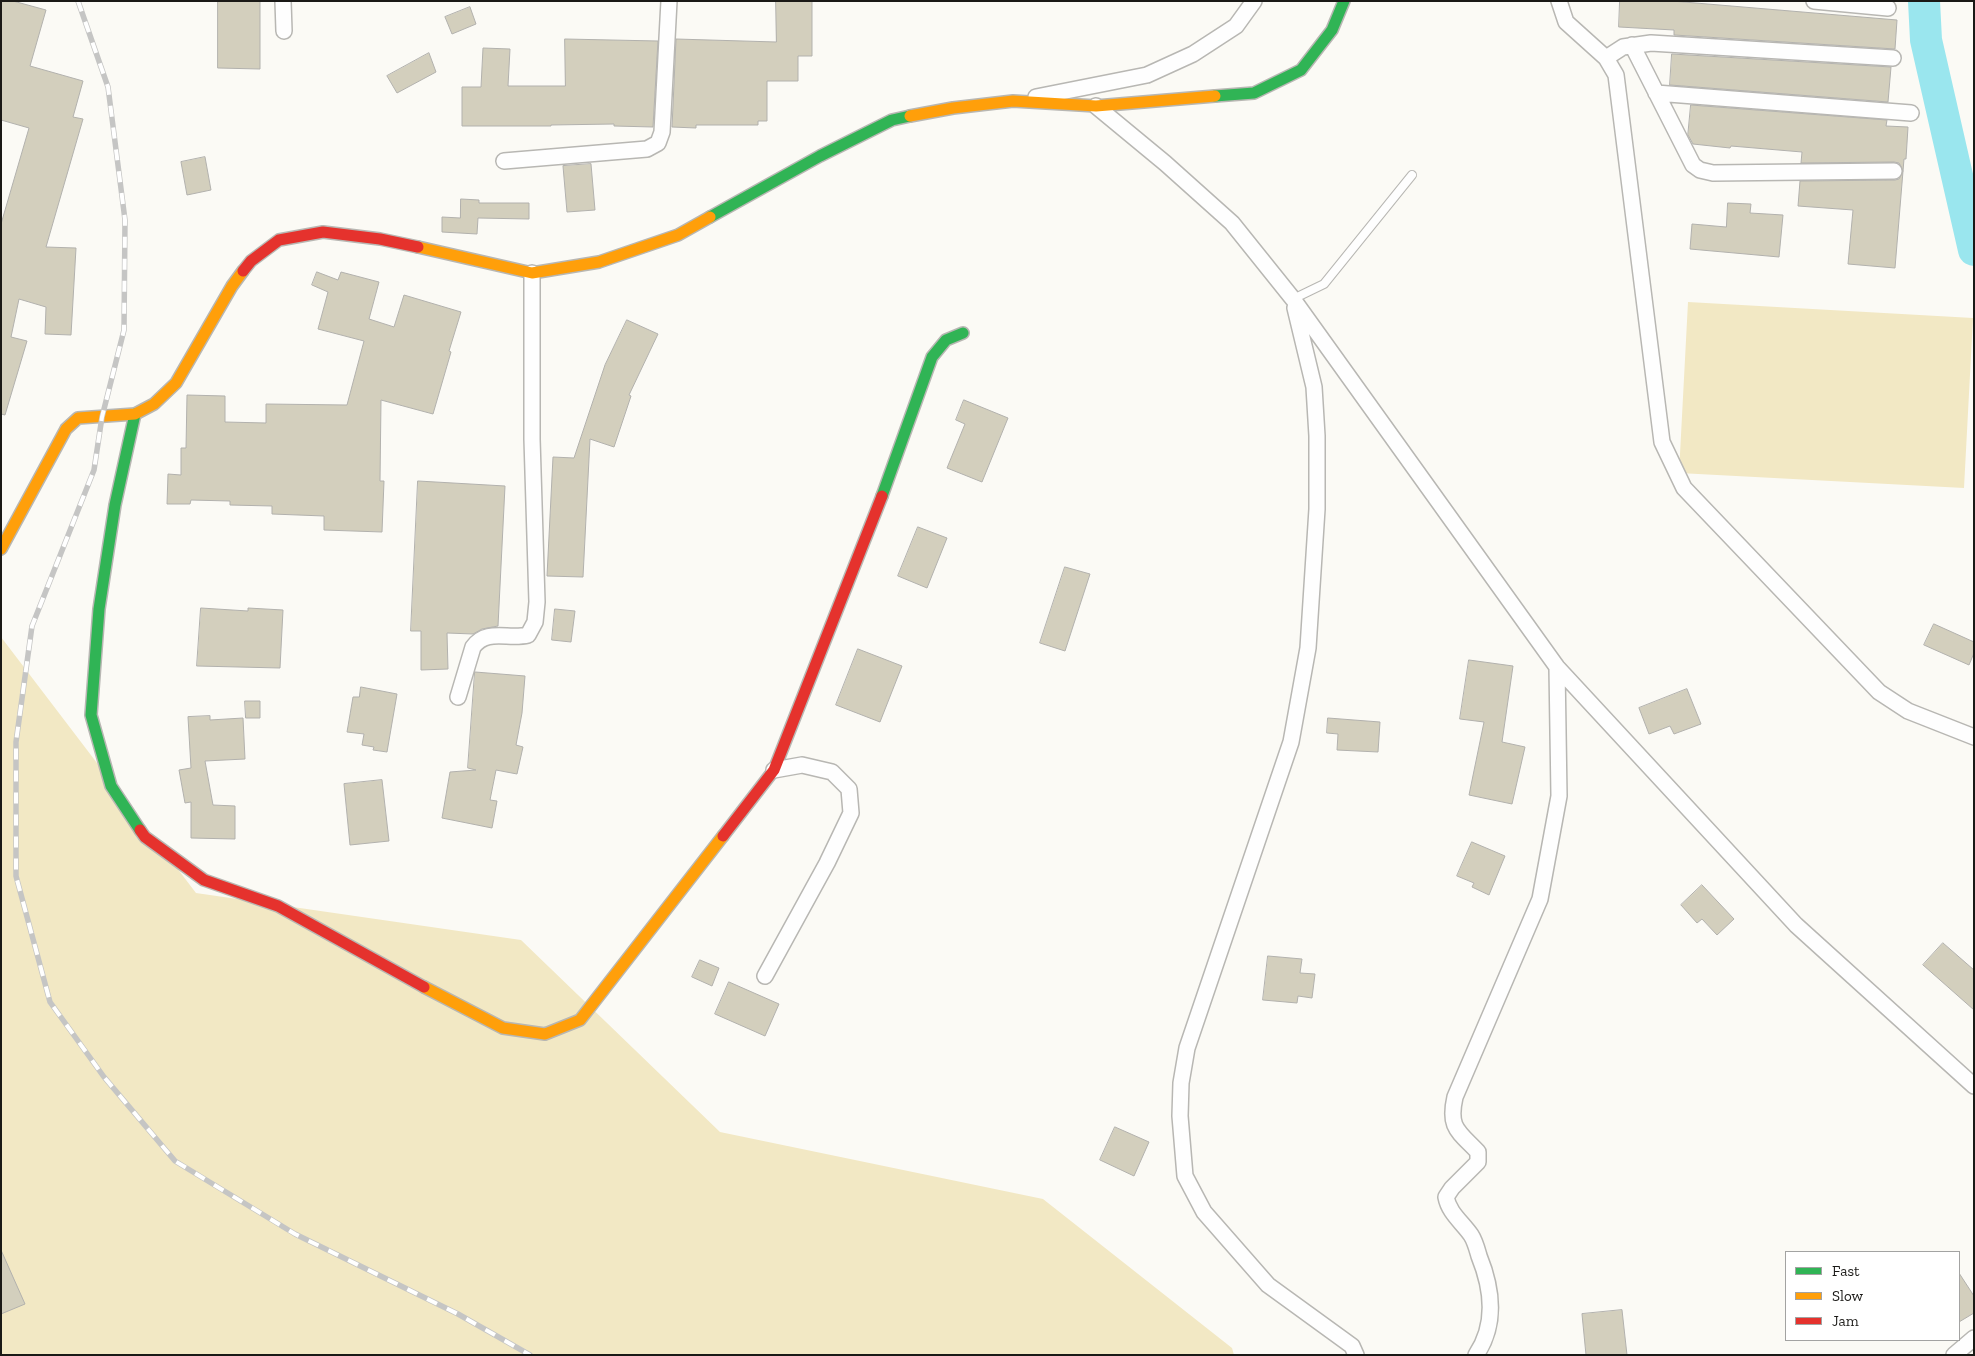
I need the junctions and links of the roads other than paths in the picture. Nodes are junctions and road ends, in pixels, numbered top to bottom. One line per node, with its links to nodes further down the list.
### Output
1 (283, 1): 8 (street)
2 (669, 1): 16 (street)
3 (1254, 1): 13 (street)
4 (1344, 1): 14 (street)
5 (1559, 1): 10 (street)
6 (1814, 1): 7 (street)
7 (1888, 8)
8 (284, 31)
9 (1632, 45): 10 (street); 11 (street); 12 (street)
10 (1606, 58): 26 (street)
11 (1894, 58)
12 (1656, 93): 15 (street); 17 (street)
13 (1013, 101): 14 (street); 19 (street)
14 (1096, 106): 20 (street)
15 (1911, 113)
16 (504, 161)
17 (1894, 171)
18 (1412, 175): 20 (lane)
19 (532, 273): 22 (street); 25 (street)
20 (1293, 299): 24 (street); 31 (street)
21 (963, 333): 27 (street)
22 (135, 414): 23 (street); 27 (street)
23 (1, 549)
24 (1557, 667): 29 (street); 32 (street)
25 (458, 697)
26 (1974, 737)
27 (774, 770): 28 (street)
28 (764, 976)
29 (1974, 1086)
30 (1974, 1338): 33 (street)
31 (1356, 1355)
32 (1476, 1355)
33 (1954, 1355)

